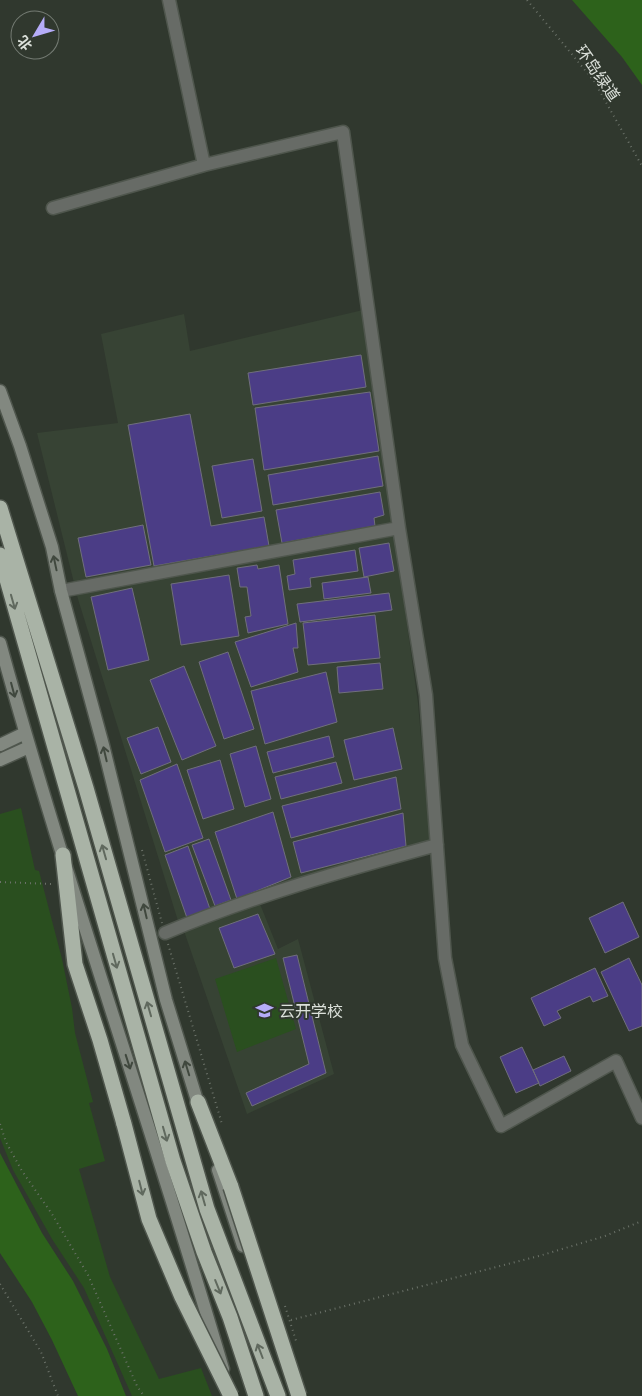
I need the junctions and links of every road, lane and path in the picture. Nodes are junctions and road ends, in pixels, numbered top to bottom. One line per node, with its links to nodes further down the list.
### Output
1 (169, 0): 3 (street)
2 (527, 0): 4 (path, 环岛绿道)
3 (204, 165): 5 (street); 8 (street)
4 (642, 166)
5 (52, 208)
6 (0, 390): 10 (main road, one-way to 6)
7 (0, 508): 36 (highway, one-way to 7)
8 (399, 528): 10 (street); 16 (street)
9 (0, 555): 35 (highway, one-way to 35)
10 (61, 591): 22 (main road, one-way to 10)
11 (0, 643): 12 (main road, one-way to 12)
12 (25, 733): 13 (main road); 14 (main road)
13 (0, 745)
14 (29, 747): 15 (main road); 18 (main road)
15 (0, 760)
16 (437, 845): 21 (street); 23 (street)
17 (142, 848): 21 (path)
18 (63, 855): 34 (main road, one-way to 34); 34 (highway, one-way to 34, bridge)
19 (0, 882): 20 (path)
20 (52, 884)
21 (165, 933): 25 (path)
22 (198, 1102): 30 (main road); 37 (highway, bridge)
23 (642, 1118)
24 (0, 1124): 33 (path)
25 (223, 1127)
26 (642, 1221): 29 (path)
27 (0, 1284): 32 (path)
28 (283, 1302): 29 (path)
29 (290, 1320): 30 (path); 31 (path)
30 (270, 1325): 37 (main road)
31 (298, 1347)
32 (58, 1396)
33 (144, 1396)
34 (231, 1396)
35 (256, 1396)
36 (278, 1396)
37 (298, 1396)

